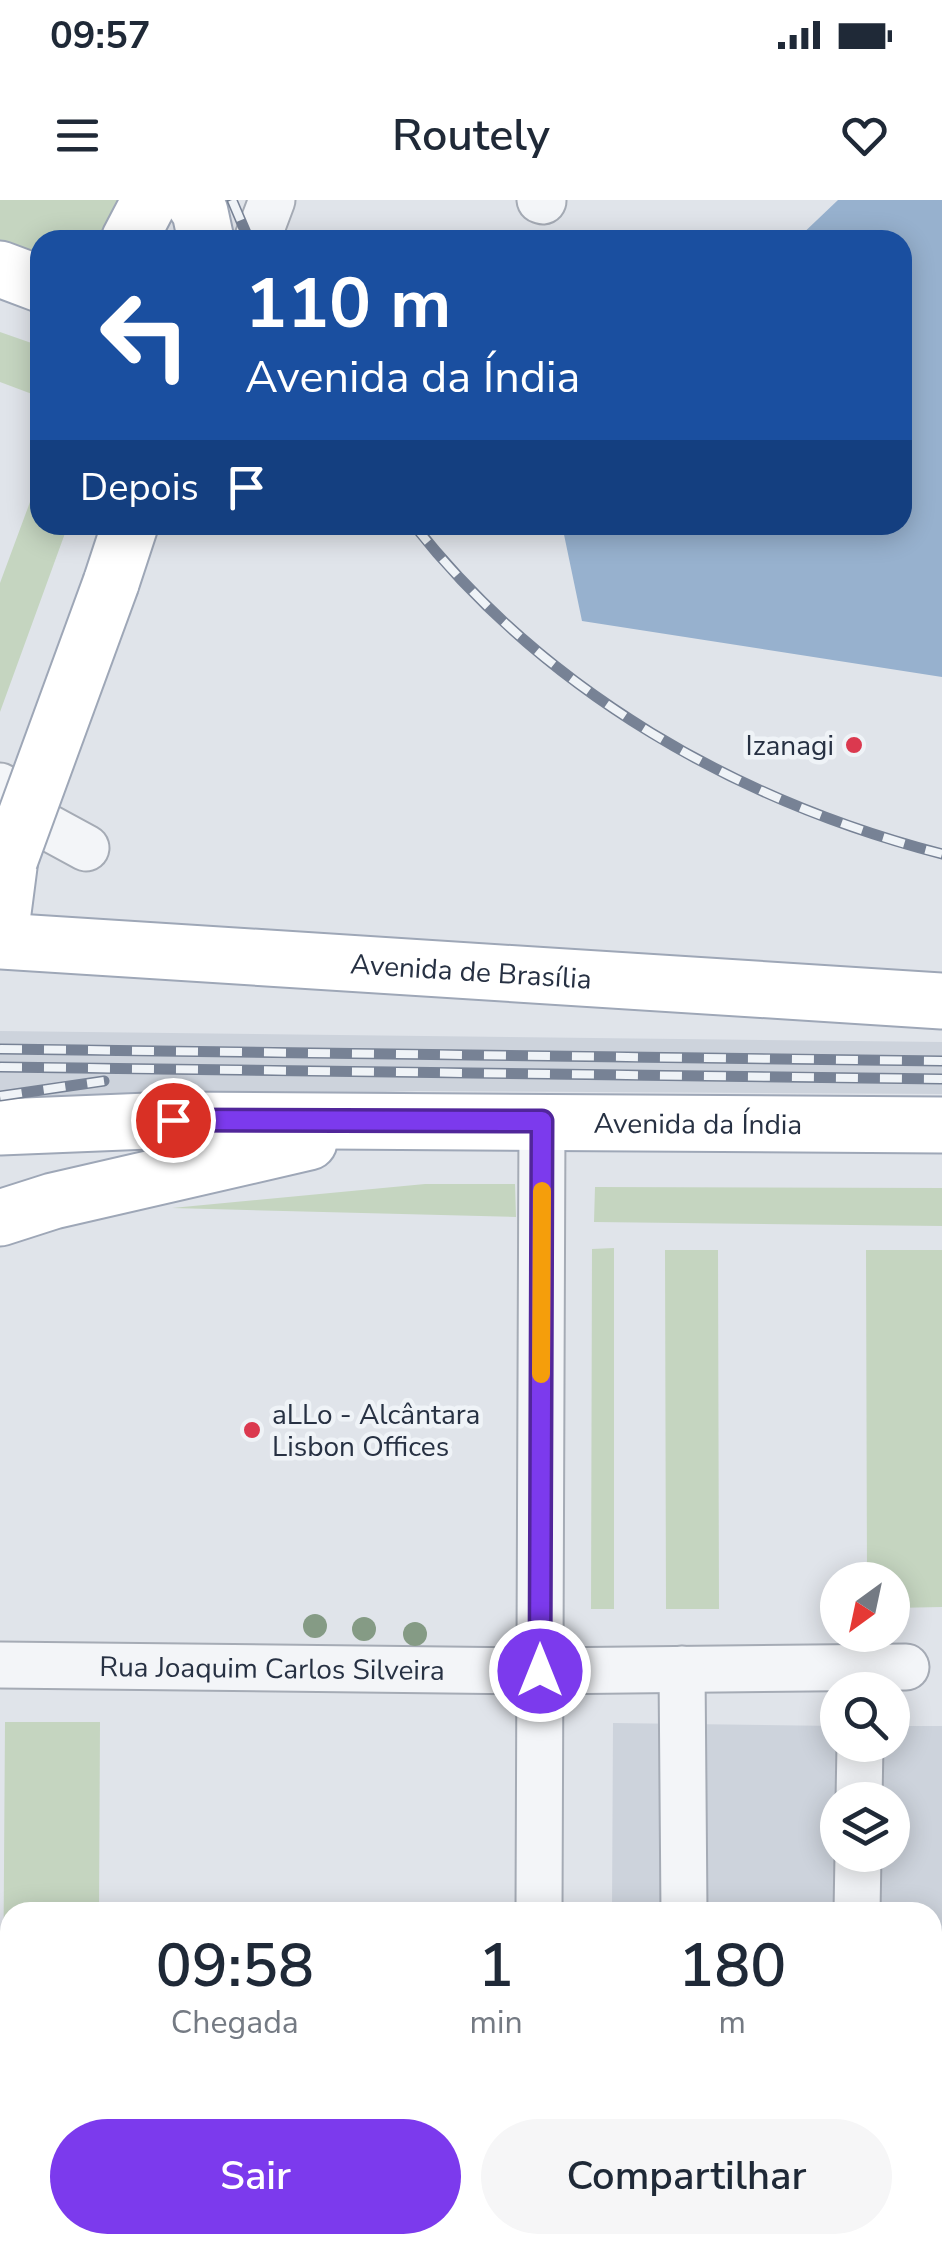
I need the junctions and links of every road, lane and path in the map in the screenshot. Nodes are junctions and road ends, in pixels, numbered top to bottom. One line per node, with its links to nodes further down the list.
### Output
1 (150, 200): 4 (main road)
2 (192, 200): 5 (main road)
3 (272, 200): 6 (street)
4 (134, 230)
5 (204, 230)
6 (260, 230)
7 (0, 269): 8 (main road)
8 (30, 280)
9 (127, 535): 12 (main road, bridge)
10 (0, 786): 11 (street)
11 (86, 848)
12 (5, 866): 13 (main road)
13 (0, 939): 14 (main road, Avenida de Brasília)
14 (942, 1002)
15 (542, 1121): 16 (main road, Avenida da Índia); 17 (main road, Avenida da Índia); 22 (street)
16 (395, 1122): 18 (main road, Avenida da Índia); 19 (main road, Avenida da Índia)
17 (942, 1125)
18 (0, 1127)
19 (0, 1218)
20 (0, 1665): 22 (street, Rua Joaquim Carlos Silveira)
21 (682, 1668): 22 (street, Rua Joaquim Carlos Silveira); 23 (street, Rua Joaquim Carlos Silveira); 26 (street)
22 (540, 1671): 25 (street)
23 (820, 1673)
24 (858, 1872): 27 (street)
25 (539, 1902)
26 (684, 1902)
27 (857, 1902)

